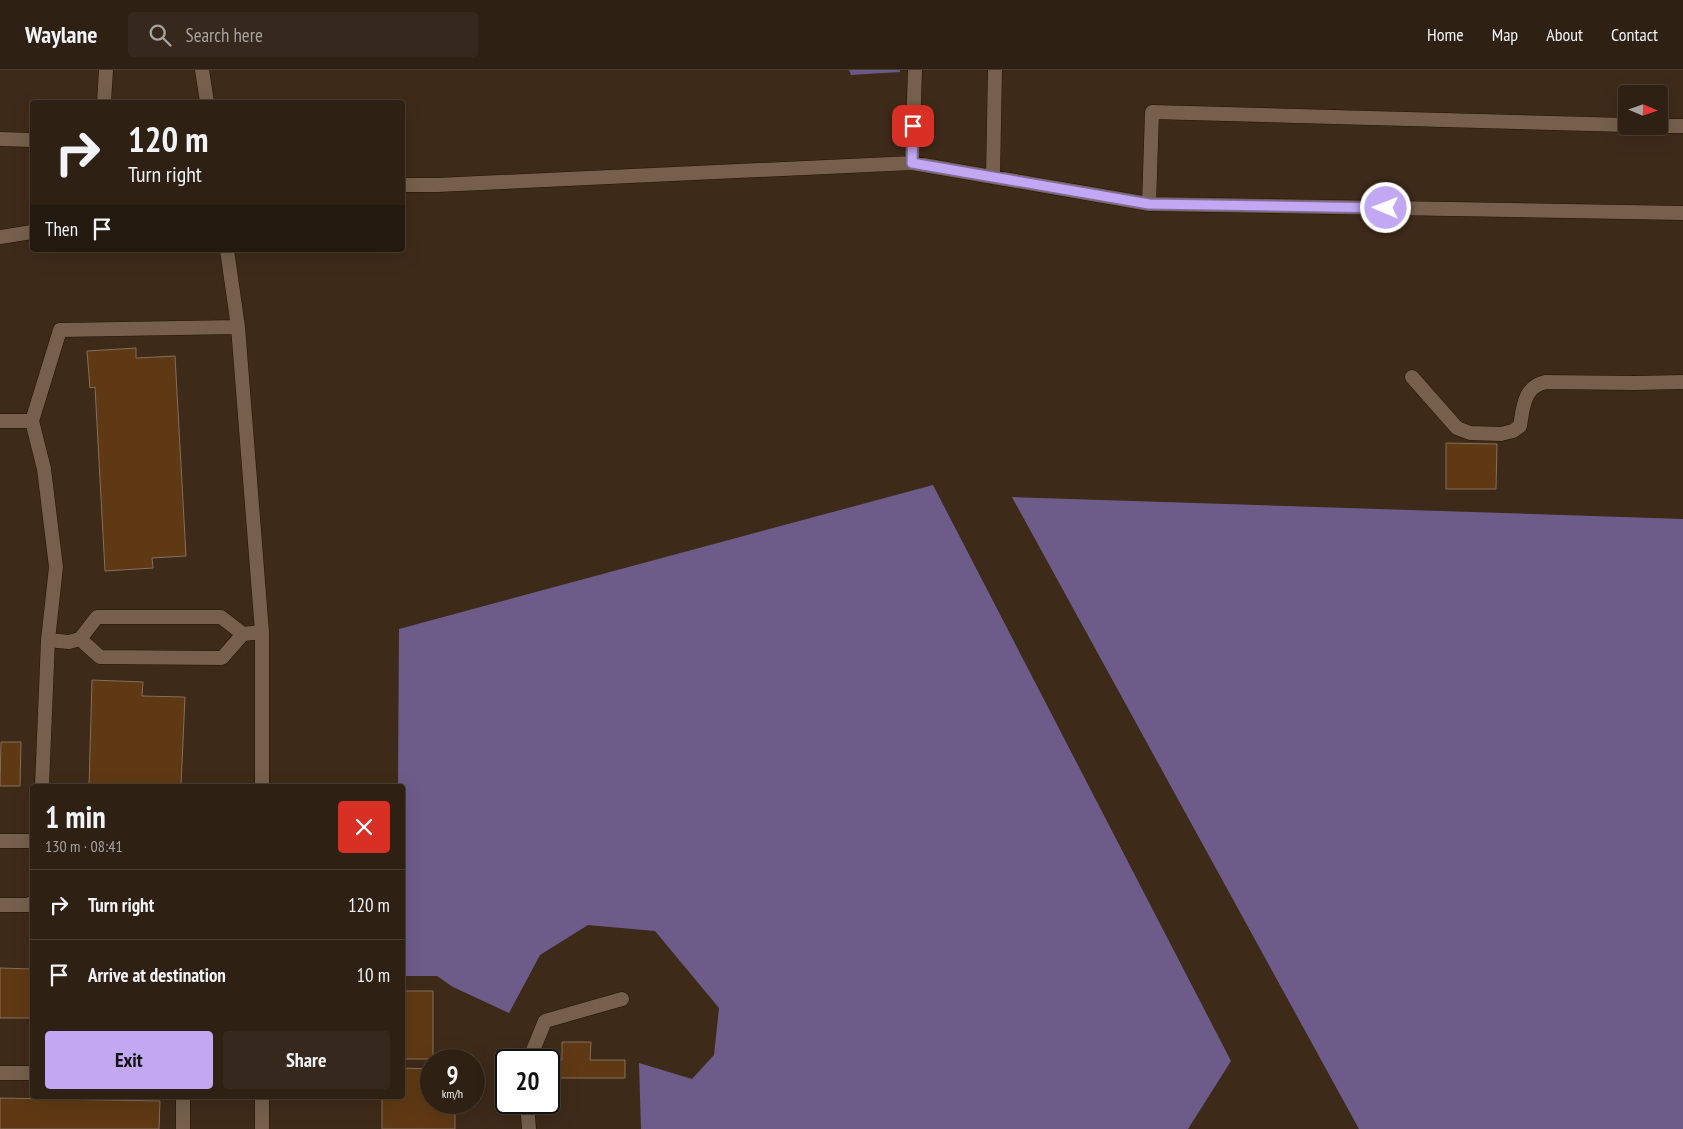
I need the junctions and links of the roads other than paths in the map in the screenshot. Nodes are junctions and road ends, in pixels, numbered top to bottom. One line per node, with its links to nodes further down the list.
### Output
1 (106, 70): 5 (street)
2 (202, 70): 6 (street)
3 (915, 70): 12 (street)
4 (995, 70): 13 (street)
5 (104, 100)
6 (207, 100)
7 (1618, 125): 15 (street)
8 (1668, 126): 9 (street)
9 (1683, 126)
10 (0, 139): 11 (street)
11 (30, 140)
12 (912, 163): 13 (street); 14 (street)
13 (993, 177): 15 (street)
14 (405, 185)
15 (1149, 204): 16 (street)
16 (1683, 213)
17 (30, 232): 18 (street)
18 (0, 237)
19 (227, 252): 20 (street)
20 (238, 327): 24 (street); 25 (street)
21 (1412, 377): 22 (street)
22 (1683, 382)
23 (0, 421): 24 (street)
24 (32, 421): 28 (street)
25 (262, 632): 26 (street); 30 (street)
26 (243, 634): 27 (street); 27 (street)
27 (80, 639): 28 (street)
28 (48, 640): 29 (street)
29 (42, 784)
30 (262, 784)
31 (0, 841): 32 (street)
32 (30, 841)
33 (30, 904): 34 (street)
34 (0, 905)
35 (622, 999): 36 (street)
36 (534, 1049)
37 (0, 1073): 38 (street)
38 (30, 1073)
39 (183, 1099): 42 (street)
40 (262, 1099): 43 (street)
41 (527, 1114): 44 (street)
42 (183, 1129)
43 (262, 1129)
44 (529, 1129)

